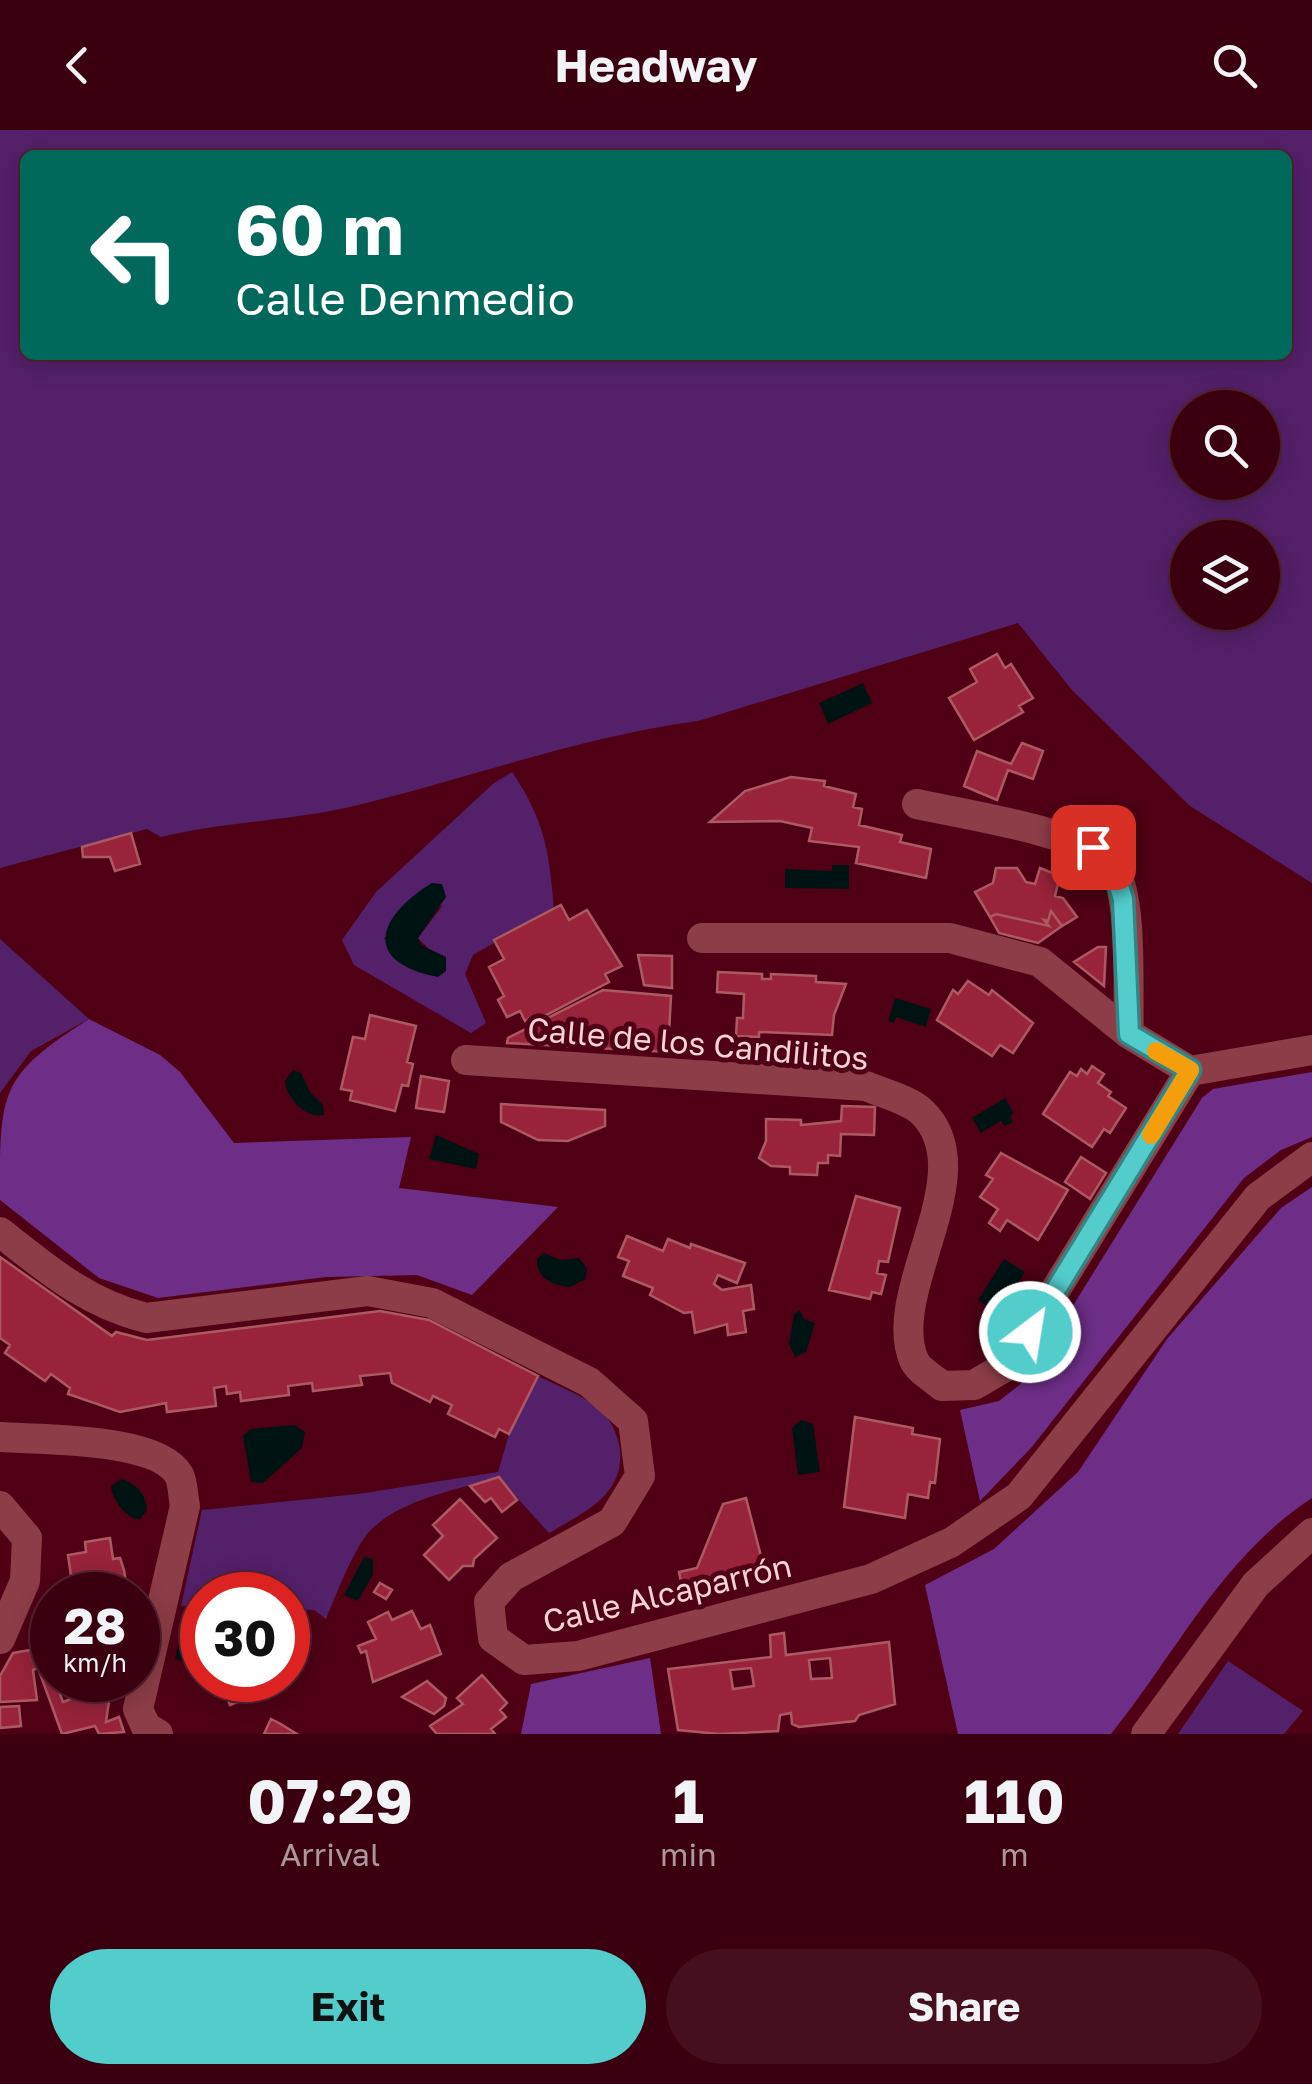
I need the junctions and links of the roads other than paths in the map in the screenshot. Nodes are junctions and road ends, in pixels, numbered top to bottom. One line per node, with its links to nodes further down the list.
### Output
1 (917, 804): 3 (street)
2 (702, 938): 3 (street)
3 (1129, 1034): 6 (street)
4 (1312, 1050): 6 (street)
5 (466, 1060): 6 (street, Calle de los Candilitos)
6 (1190, 1070)
7 (1312, 1157): 8 (street, Calle Alcaparrón)
8 (0, 1232)
9 (0, 1437): 13 (street)
10 (0, 1506): 12 (street)
11 (1312, 1533): 14 (street)
12 (0, 1640)
13 (158, 1734)
14 (1146, 1734)

